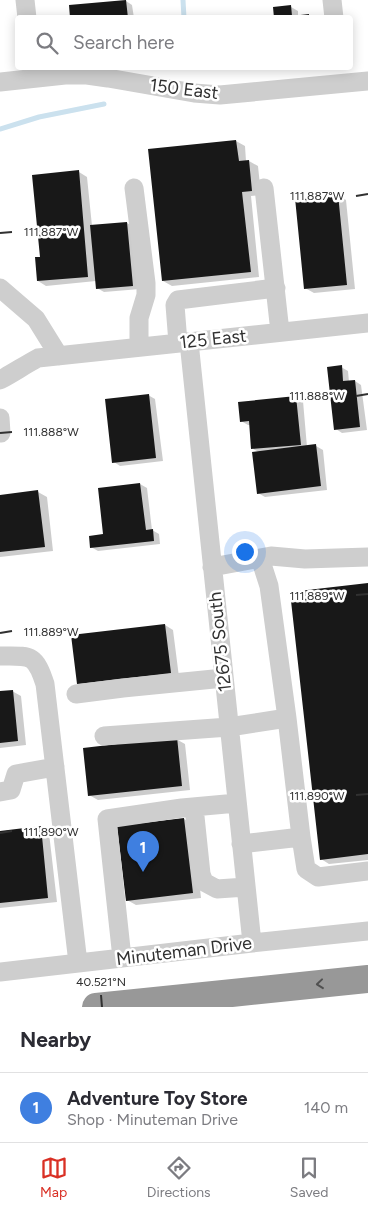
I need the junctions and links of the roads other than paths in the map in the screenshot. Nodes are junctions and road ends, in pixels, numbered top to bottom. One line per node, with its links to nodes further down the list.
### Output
1 (25, 0): 3 (street)
2 (332, 0): 4 (street)
3 (27, 15)
4 (334, 15)
5 (33, 73): 6 (street, 150 East); 8 (street, 150 East)
6 (341, 76): 7 (street, 150 East)
7 (368, 81)
8 (0, 82)
9 (134, 188): 16 (street)
10 (264, 188): 12 (street)
11 (0, 288): 17 (street)
12 (276, 288): 14 (street); 15 (street, 12675 South)
13 (368, 323): 14 (street, 125 East)
14 (280, 332): 15 (street, 125 East)
15 (184, 343): 16 (street, 125 East); 21 (street, 12675 South)
16 (139, 347): 17 (street, 125 East)
17 (59, 356): 18 (street, 125 East)
18 (0, 380)
19 (368, 557): 20 (street)
20 (260, 558): 21 (street); 25 (street)
21 (212, 567): 23 (street, 12675 South)
22 (0, 656): 28 (street)
23 (224, 678): 24 (street); 26 (street, 12675 South)
24 (76, 694)
25 (287, 718): 26 (street); 32 (street)
26 (229, 726): 27 (street); 30 (street, 12675 South)
27 (104, 736)
28 (55, 767): 29 (street); 39 (street)
29 (0, 792)
30 (237, 803): 31 (street); 33 (street, 12675 South)
31 (194, 807): 35 (street); 38 (street)
32 (301, 836): 33 (street); 34 (street)
33 (242, 844): 35 (street, 12675 South)
34 (368, 871)
35 (246, 887): 37 (street, 12675 South)
36 (368, 931): 37 (street, Minuteman Drive)
37 (252, 943): 38 (street, Minuteman Drive)
38 (122, 958): 39 (street, Minuteman Drive)
39 (78, 963): 40 (street, Minuteman Drive)
40 (0, 972)
41 (368, 979): 42 (highway, one-way to 42)
42 (96, 1007)

